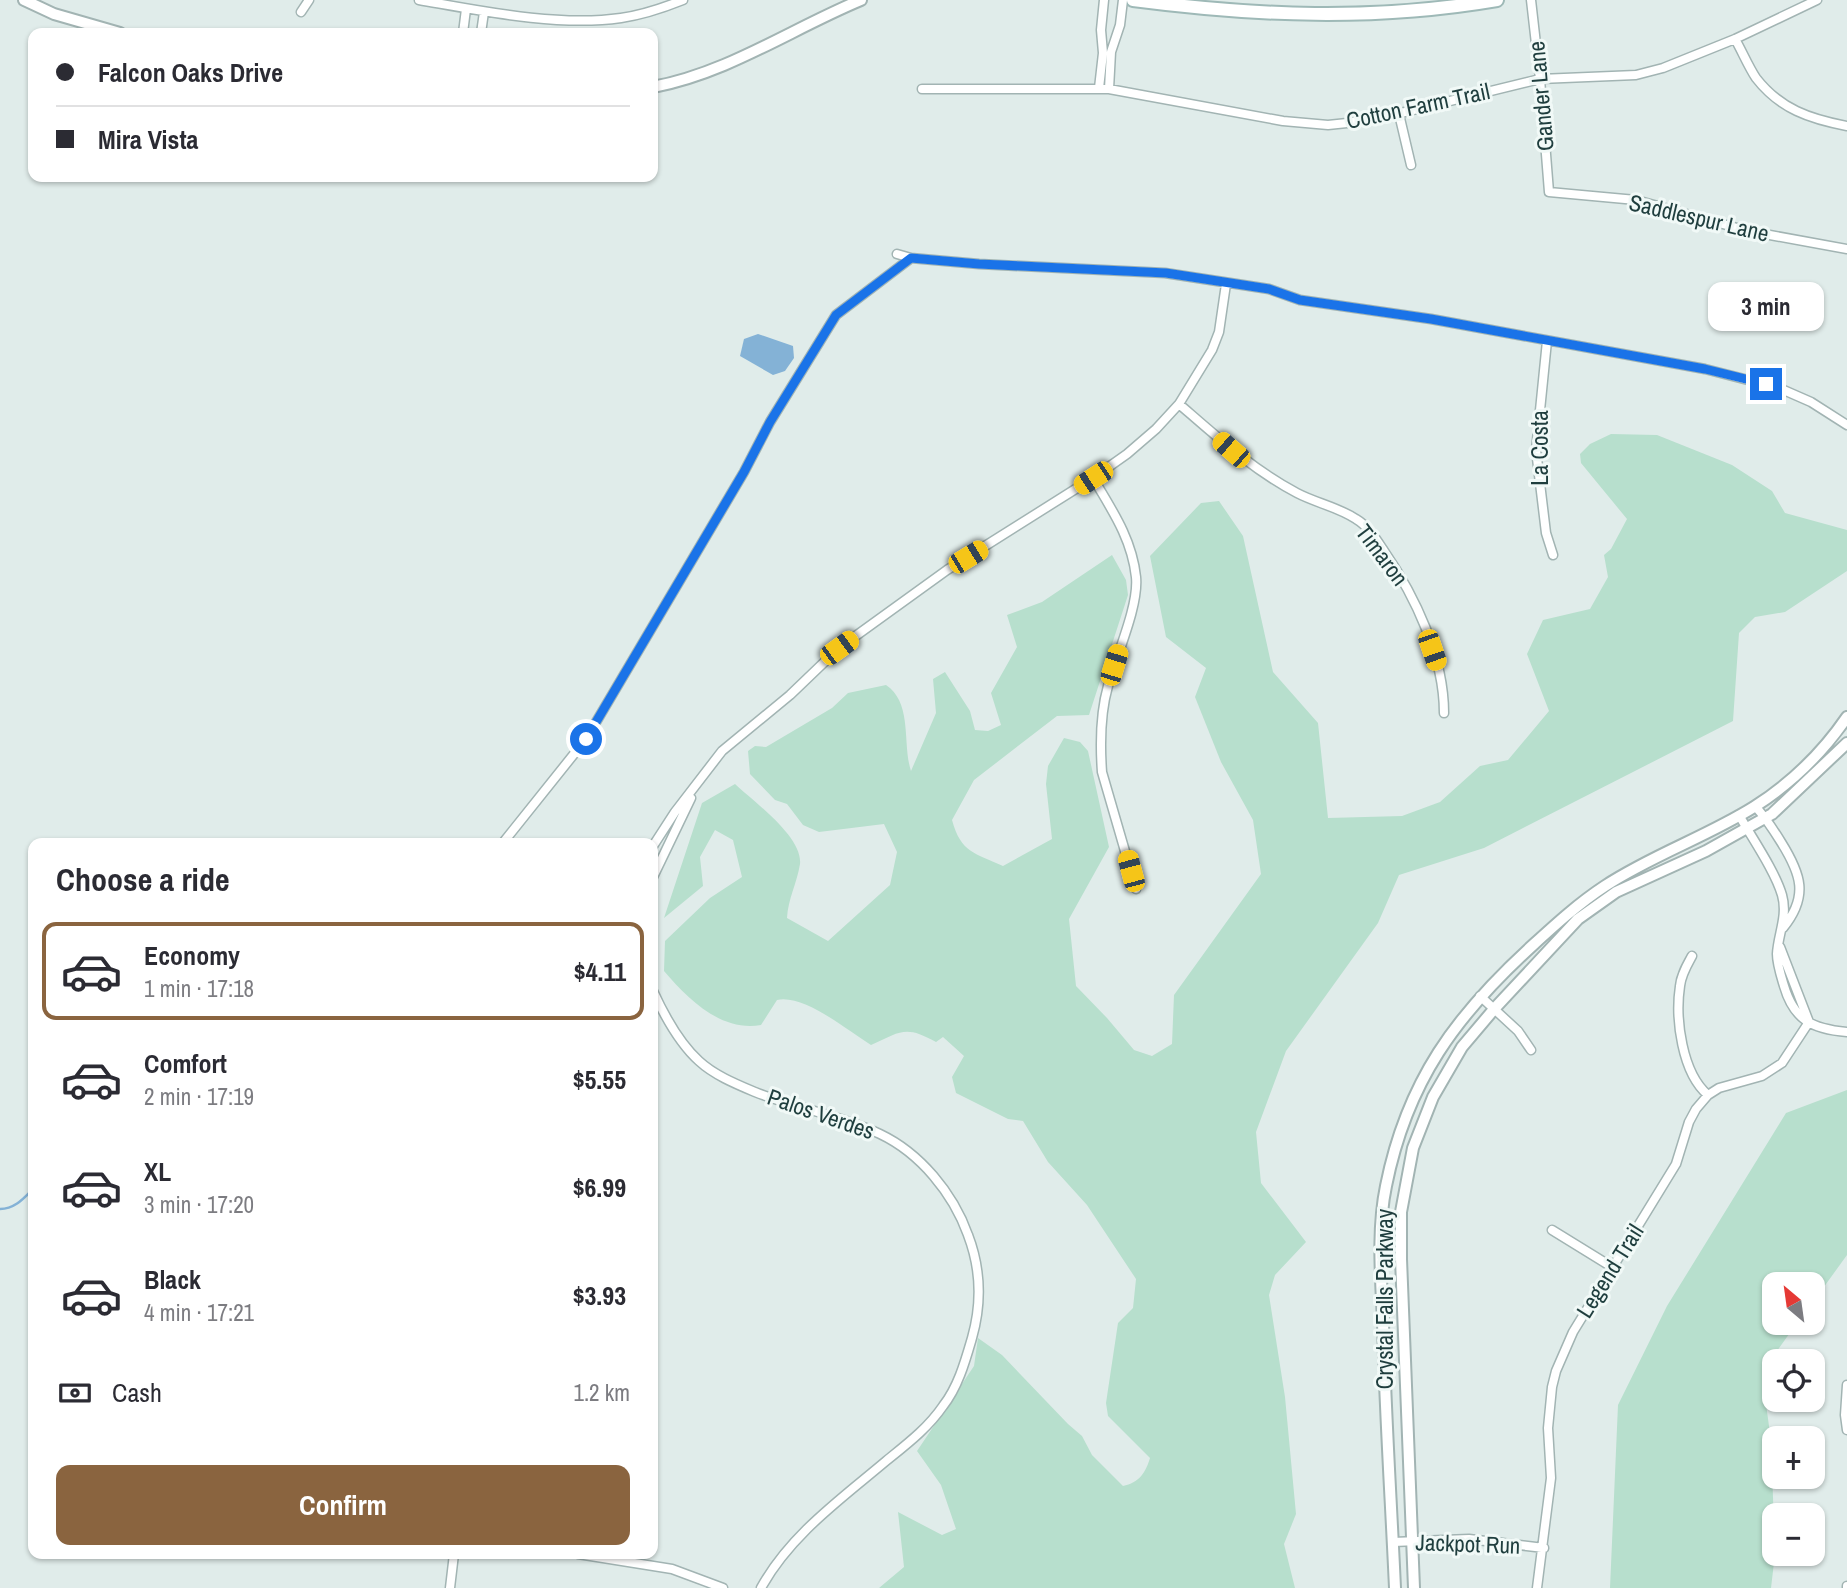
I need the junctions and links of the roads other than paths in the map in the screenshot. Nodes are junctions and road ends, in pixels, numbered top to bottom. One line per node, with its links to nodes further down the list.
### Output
1 (24, 0): 17 (street)
2 (309, 0): 15 (street)
3 (419, 0): 13 (street)
4 (654, 0): 14 (street)
5 (683, 0): 14 (street)
6 (861, 0): 22 (street)
7 (1104, 0): 23 (street)
8 (1123, 0): 25 (street)
9 (1133, 0): 10 (main road)
10 (1497, 0)
11 (1531, 0): 21 (street, Gander Lane)
12 (1817, 0): 20 (street, Cotton Farm Trail)
13 (466, 9): 16 (street); 18 (street)
14 (656, 10): 16 (street)
15 (300, 12)
16 (484, 12): 19 (street)
17 (103, 28)
18 (464, 28)
19 (482, 28)
20 (1735, 39): 21 (street, Cotton Farm Trail); 27 (street)
21 (1540, 79): 26 (street, Cotton Farm Trail); 29 (street, Gander Lane)
22 (658, 87)
23 (1099, 88): 24 (street, Cotton Farm Trail); 25 (street, Cotton Farm Trail)
24 (922, 89)
25 (1109, 89): 26 (street, Cotton Farm Trail)
26 (1399, 114): 28 (street)
27 (1847, 125)
28 (1411, 165)
29 (1549, 192): 30 (street, Saddlespur Lane)
30 (1847, 249)
31 (897, 254): 32 (street)
32 (911, 258): 33 (street); 47 (street)
33 (1226, 284): 34 (street); 35 (street)
34 (1547, 341): 36 (street); 38 (street, La Costa)
35 (1179, 404): 37 (street); 39 (street, Timaron)
36 (1847, 425)
37 (1093, 478): 42 (street); 50 (street)
38 (1552, 555)
39 (1444, 713)
40 (1847, 716): 43 (street, Crystal Falls Parkway)
41 (1847, 743): 45 (street, Crystal Falls Parkway)
42 (697, 786): 48 (street); 49 (street)
43 (1755, 806): 44 (street, Crystal Falls Parkway); 45 (street)
44 (1739, 815): 46 (street); 53 (street, Crystal Falls Parkway)
45 (1766, 818): 46 (street, Crystal Falls Parkway); 51 (street)
46 (1746, 828): 51 (street); 55 (street, Crystal Falls Parkway)
47 (507, 838)
48 (658, 838)
49 (658, 867)
50 (1136, 889)
51 (1783, 928): 56 (street)
52 (1692, 956): 59 (street)
53 (1480, 996): 55 (street); 65 (street, Crystal Falls Parkway)
54 (658, 1001): 71 (street, Palos Verdes)
55 (1494, 1008): 58 (street); 64 (street, Crystal Falls Parkway)
56 (1809, 1022): 57 (street); 59 (street)
57 (1847, 1032)
58 (1531, 1050)
59 (1708, 1095): 61 (street, Legend Trail)
60 (1552, 1230): 61 (street)
61 (1612, 1267): 66 (street, Legend Trail)
62 (1847, 1385): 63 (street)
63 (1847, 1430)
64 (1412, 1541): 65 (street, Jackpot Run); 66 (street, Jackpot Run); 73 (street, Crystal Falls Parkway)
65 (1393, 1542): 72 (street, Crystal Falls Parkway)
66 (1544, 1548): 74 (street, Legend Trail)
67 (453, 1559): 69 (street)
68 (609, 1559): 70 (street)
69 (450, 1588)
70 (723, 1588)
71 (761, 1588)
72 (1395, 1588)
73 (1413, 1588)
74 (1537, 1588)

